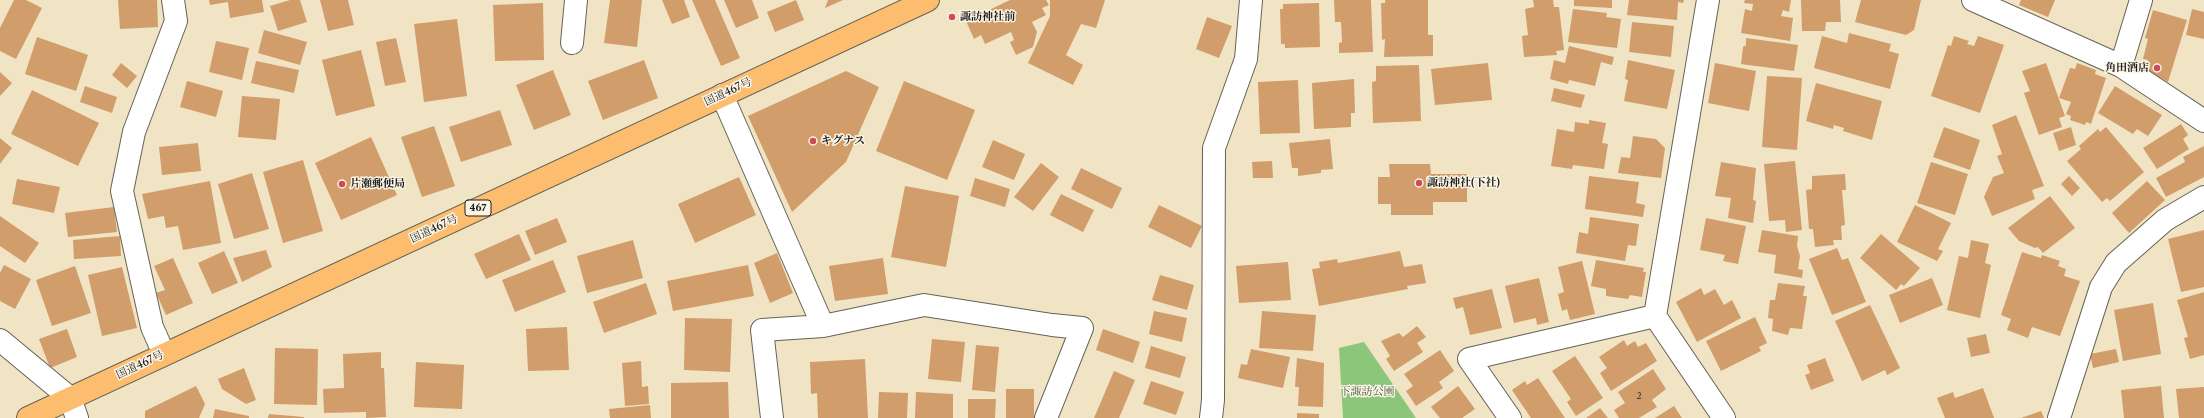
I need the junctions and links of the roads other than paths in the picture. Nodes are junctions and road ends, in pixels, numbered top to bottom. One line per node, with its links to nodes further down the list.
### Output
1 (173, 0): 16 (street)
2 (576, 0): 8 (street)
3 (928, 0): 10 (highway, 国道467号 / 467)
4 (1251, 0): 21 (street)
5 (1708, 0): 13 (street)
6 (1973, 0): 9 (street)
7 (2141, 0): 9 (street)
8 (572, 43)
9 (2120, 66): 11 (street)
10 (722, 95): 14 (street); 16 (highway, 国道467号 / 467)
11 (2204, 121)
12 (2204, 197): 24 (street)
13 (1655, 316): 22 (street); 23 (street)
14 (823, 326): 19 (street); 20 (street)
15 (0, 340): 17 (street)
16 (164, 354): 17 (highway, 国道467号 / 467)
17 (74, 408): 18 (highway, 国道467号 / 467)
18 (28, 418)
19 (772, 418)
20 (1046, 418)
21 (1211, 418)
22 (1510, 418)
23 (1724, 418)
24 (2059, 418)

